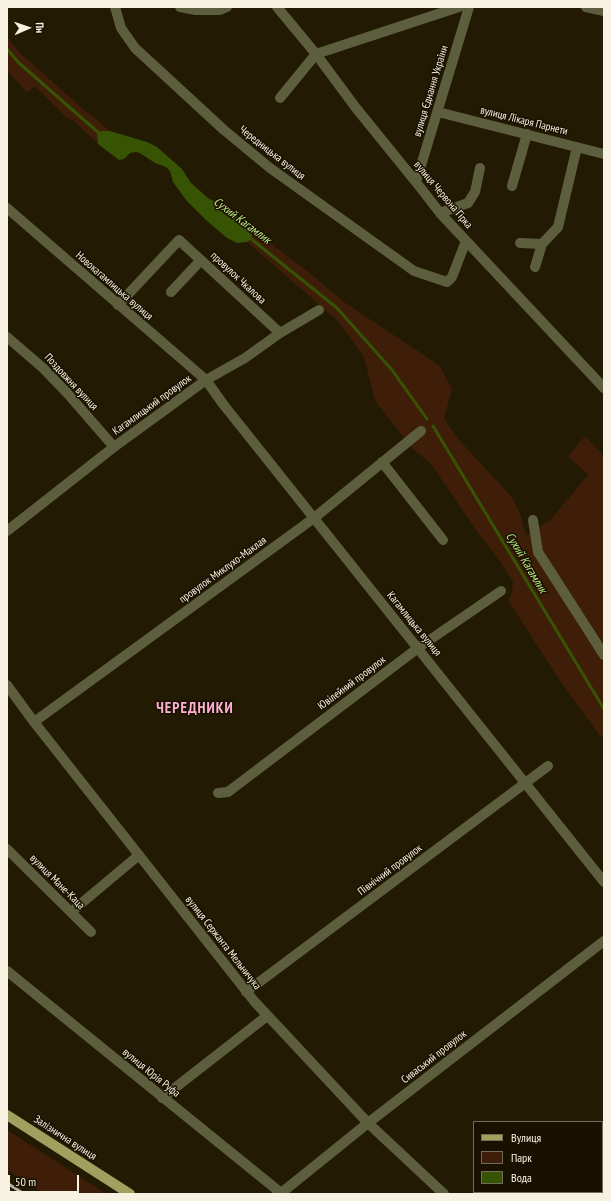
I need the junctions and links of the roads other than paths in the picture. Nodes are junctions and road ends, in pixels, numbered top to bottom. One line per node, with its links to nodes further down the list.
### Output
1 (116, 7): 20 (street, Чередницька вулиця)
2 (180, 7): 3 (street)
3 (227, 7)
4 (277, 7): 9 (street, вулиця Червона Гірка)
5 (459, 7): 9 (street)
6 (469, 7): 11 (street, вулиця Єднання України)
7 (586, 7): 8 (street)
8 (604, 11)
9 (316, 54): 10 (street); 16 (street, вулиця Червона Гірка)
10 (280, 98)
11 (438, 112): 12 (street, вулиця Лікаря Парнети); 16 (street, вулиця Єднання України)
12 (527, 134): 13 (street, вулиця Лікаря Парнети); 17 (street)
13 (577, 147): 14 (street, вулиця Лікаря Парнети); 22 (street)
14 (604, 154)
15 (480, 168): 19 (street)
16 (416, 182): 19 (street, вулиця Червона Гірка)
17 (512, 186)
18 (7, 208): 26 (street, Новокагамлицька вулиця)
19 (440, 213): 20 (street, вулиця Червона Гірка)
20 (466, 241): 31 (street, вулиця Червона Гірка)
21 (520, 244): 22 (street)
22 (542, 244): 24 (street)
23 (201, 260): 25 (street); 26 (street, провулок Чкалова); 28 (street, провулок Чкалова)
24 (535, 268)
25 (171, 292)
26 (118, 305): 30 (street, Новокагамлицька вулиця)
27 (319, 310): 28 (street, Кагамлицький провулок)
28 (280, 334): 30 (street, Кагамлицький провулок)
29 (7, 336): 33 (street, Поздовжня вулиця)
30 (206, 380): 33 (street, Кагамлицький провулок); 35 (street, Кагамлицька вулиця)
31 (603, 384)
32 (421, 431): 34 (street, провулок Миклухо-Маклая)
33 (114, 447): 37 (street, Кагамлицький провулок)
34 (382, 462): 35 (street, провулок Миклухо-Маклая); 38 (street)
35 (314, 518): 40 (street, Кагамлицька вулиця); 43 (street, провулок Миклухо-Маклая)
36 (533, 520): 41 (street)
37 (7, 531)
38 (443, 540)
39 (501, 591): 40 (street, Ювілейний провулок)
40 (418, 648): 45 (street, Кагамлицька вулиця); 46 (street, Ювілейний провулок)
41 (604, 655)
42 (7, 685): 43 (street, вулиця Сержанта Мельничука)
43 (34, 722): 48 (street, вулиця Сержанта Мельничука)
44 (548, 766): 45 (street, Північний провулок)
45 (526, 783): 49 (street, Кагамлицька вулиця); 54 (street, Північний провулок)
46 (218, 793)
47 (7, 849): 50 (street, вулиця Мане-Каца)
48 (139, 855): 50 (street); 54 (street, вулиця Сержанта Мельничука)
49 (604, 882)
50 (71, 912): 51 (street, вулиця Мане-Каца)
51 (91, 932)
52 (604, 941): 58 (street, Сиваський провулок)
53 (7, 971): 56 (street, вулиця Юрія Руфа)
54 (246, 992): 55 (street, вулиця Сержанта Мельничука)
55 (267, 1016): 56 (street); 58 (street, вулиця Сержанта Мельничука)
56 (162, 1098): 59 (street, вулиця Юрія Руфа)
57 (7, 1115): 60 (main road, Залізнична вулиця)
58 (368, 1123): 59 (street, Сиваський провулок); 61 (street, вулиця Сержанта Мельничука)
59 (281, 1193)
60 (130, 1194)
61 (444, 1194)

